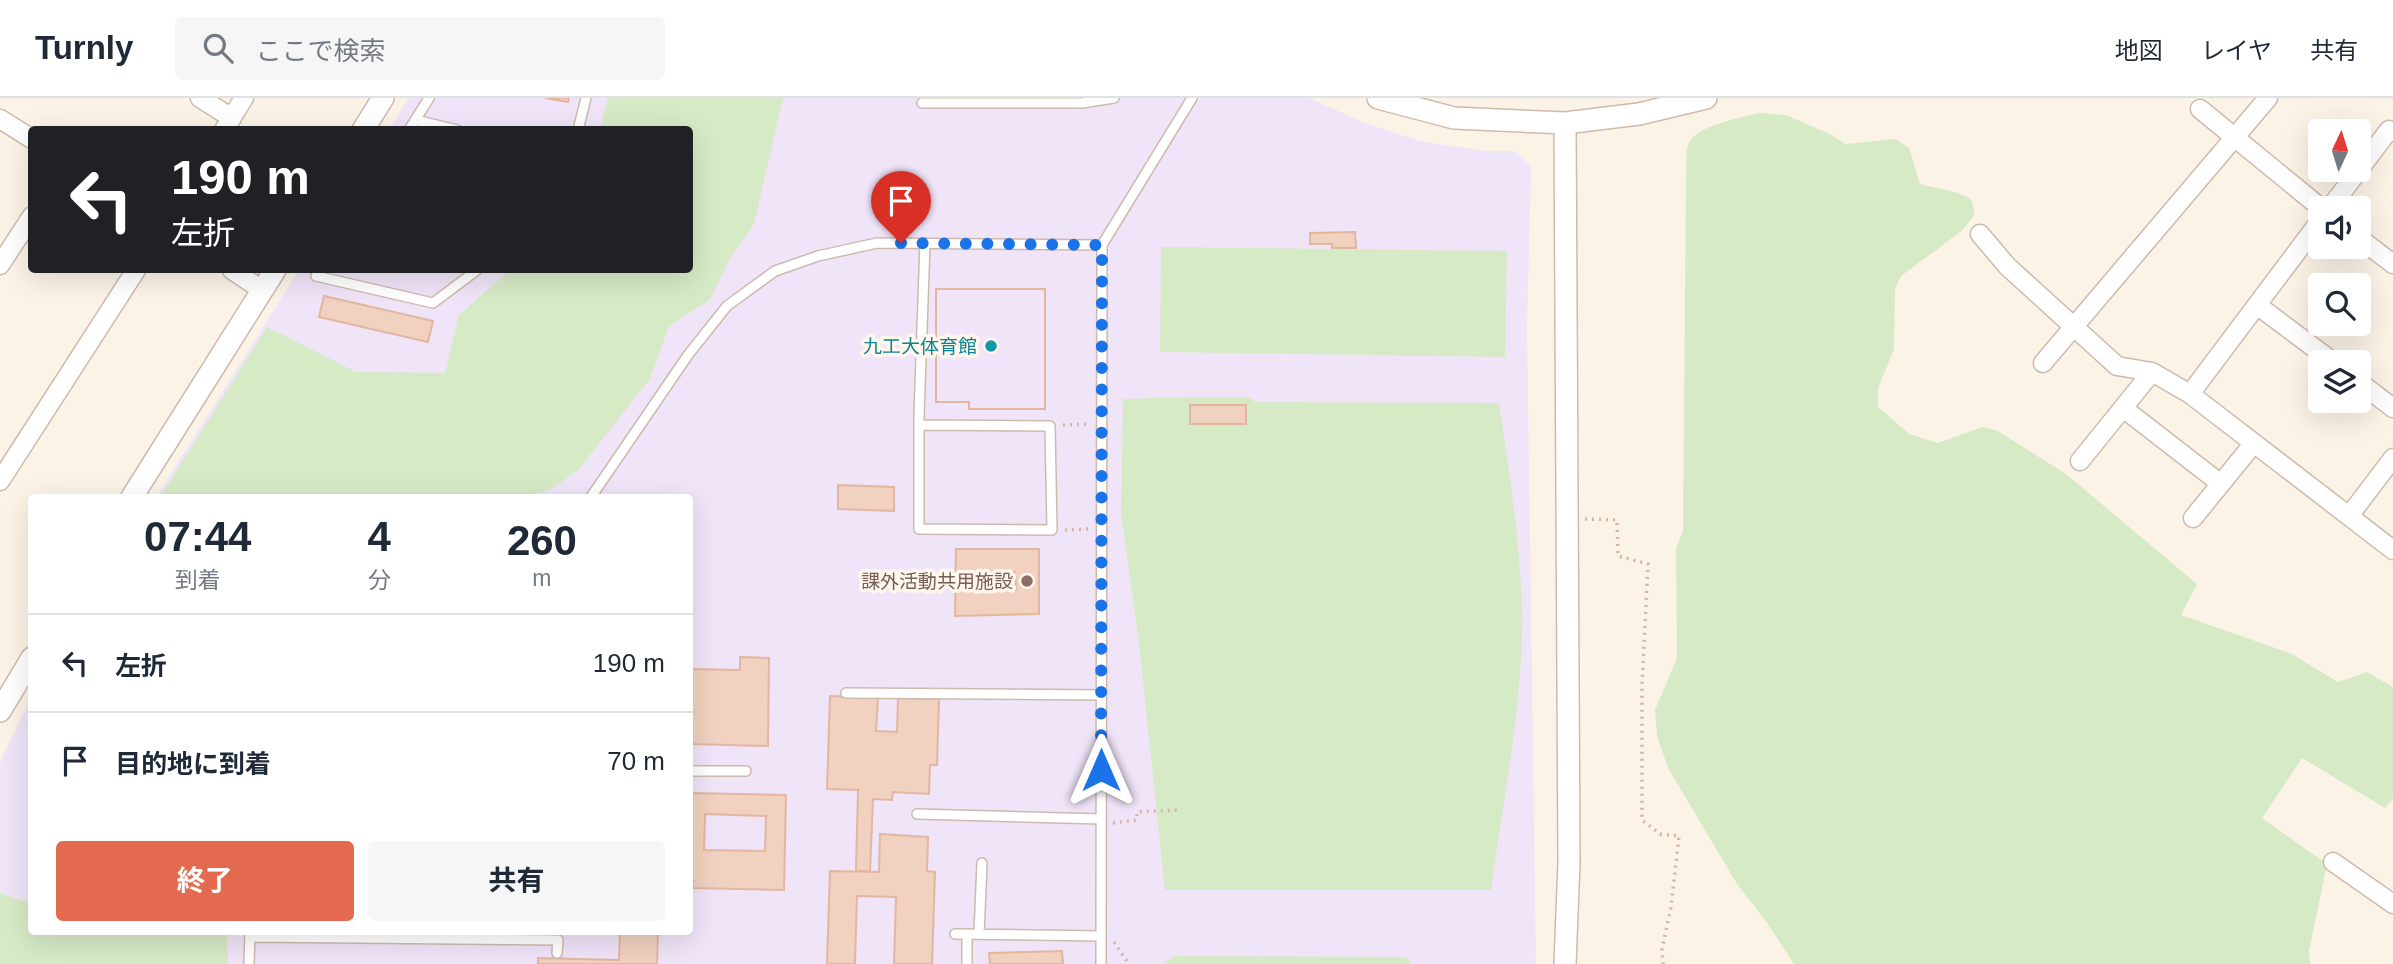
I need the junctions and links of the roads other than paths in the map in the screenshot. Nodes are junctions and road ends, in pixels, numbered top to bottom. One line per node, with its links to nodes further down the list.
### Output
1 (200, 98): 16 (street)
2 (244, 98): 16 (street)
3 (383, 98): 17 (street)
4 (429, 98): 14 (lane)
5 (586, 98): 20 (lane)
6 (1114, 98): 11 (lane)
7 (1192, 98): 30 (lane)
8 (1378, 98): 15 (street)
9 (1706, 98): 15 (street)
10 (2268, 98): 23 (street)
11 (922, 103)
12 (2200, 109): 23 (street)
13 (0, 119): 22 (street)
14 (415, 120): 18 (lane); 19 (lane)
15 (1565, 123): 81 (street)
16 (228, 124)
17 (366, 126)
18 (411, 126)
19 (440, 126)
20 (579, 126)
21 (2392, 129): 24 (street)
22 (28, 136)
23 (2235, 137): 25 (street); 41 (street)
24 (2339, 196)
25 (2308, 197)
26 (28, 222): 33 (street)
27 (1980, 234): 41 (street)
28 (2308, 237): 40 (street)
29 (925, 243): 30 (lane); 49 (lane); 56 (lane)
30 (1102, 245): 62 (lane)
31 (2371, 247): 32 (street)
32 (2393, 264)
33 (0, 265)
34 (134, 273): 53 (street)
35 (236, 273): 39 (street)
36 (273, 273): 39 (street)
37 (318, 273): 38 (lane)
38 (473, 273)
39 (262, 290): 55 (street)
40 (2258, 305): 42 (street); 46 (street)
41 (2073, 327): 43 (street); 44 (street)
42 (2317, 350)
43 (2043, 363)
44 (2152, 372): 46 (street); 47 (street)
45 (2371, 391): 48 (street)
46 (2190, 394): 50 (street)
47 (2123, 408): 52 (street); 54 (street)
48 (2393, 408)
49 (919, 425): 49 (lane)
50 (2254, 443): 54 (street); 57 (street)
51 (2393, 458): 57 (street)
52 (2080, 461)
53 (0, 481)
54 (2221, 484): 58 (street)
55 (134, 494)
56 (593, 494)
57 (2349, 516): 59 (street)
58 (2193, 518)
59 (2393, 550)
60 (28, 665): 63 (street)
61 (846, 693): 62 (lane)
62 (1101, 695): 67 (lane)
63 (2, 704)
64 (693, 771): 65 (lane)
65 (746, 771)
66 (917, 814): 67 (lane)
67 (1101, 822): 76 (lane)
68 (2333, 862): 70 (street)
69 (982, 863): 73 (lane)
70 (2393, 904)
71 (955, 934): 72 (lane)
72 (967, 934): 73 (lane); 79 (lane)
73 (979, 934): 76 (lane)
74 (250, 935): 78 (lane)
75 (301, 935): 77 (lane)
76 (1101, 936): 80 (lane)
77 (557, 953)
78 (249, 964)
79 (967, 964)
80 (1101, 964)
81 (1565, 964)

